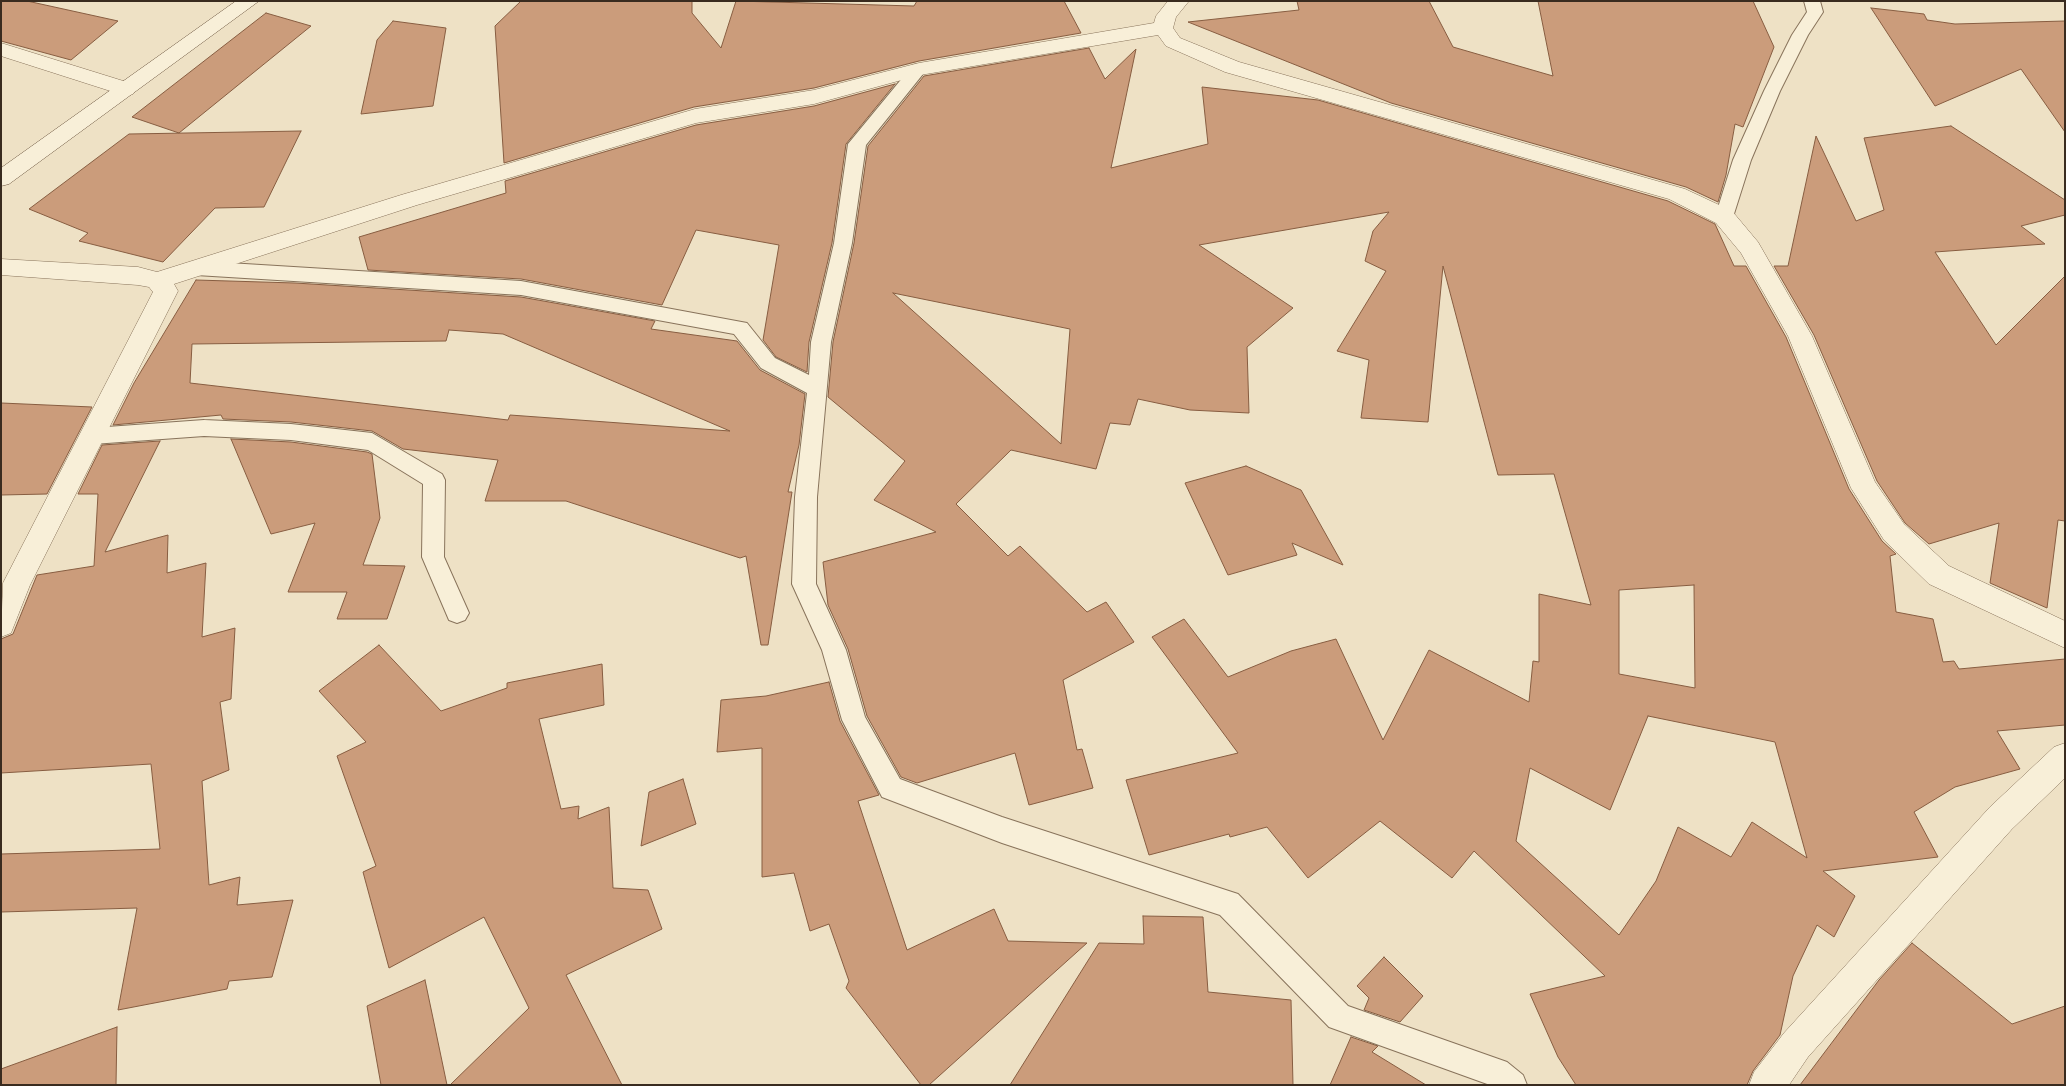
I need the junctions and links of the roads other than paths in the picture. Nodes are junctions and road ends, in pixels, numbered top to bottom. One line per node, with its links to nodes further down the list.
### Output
1 (249, 1): 7 (street)
2 (1179, 1): 4 (street)
3 (1812, 1): 9 (lane)
4 (1163, 28): 6 (street); 9 (street)
5 (1, 49): 7 (street)
6 (919, 69): 11 (street); 13 (lane)
7 (126, 89): 8 (street)
8 (1, 179)
9 (1724, 217): 17 (street)
10 (1, 266): 12 (street)
11 (196, 268): 12 (street); 13 (lane)
12 (157, 281): 14 (street)
13 (818, 389): 19 (lane)
14 (93, 436): 15 (lane); 16 (street)
15 (457, 613)
16 (1, 624)
17 (2065, 635)
18 (2065, 757): 20 (street)
19 (1513, 1085)
20 (1768, 1085)

